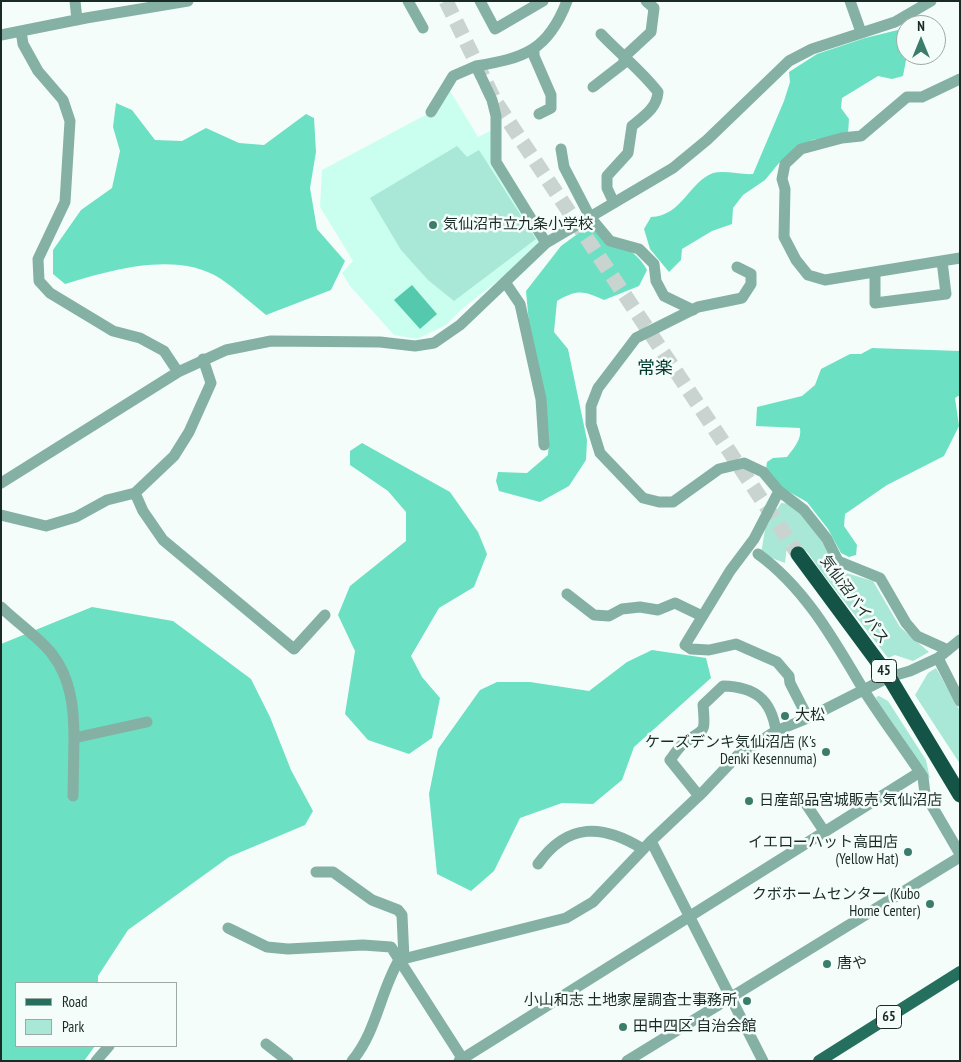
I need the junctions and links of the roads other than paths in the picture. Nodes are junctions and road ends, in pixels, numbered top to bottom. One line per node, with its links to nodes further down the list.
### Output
1 (75, 1): 10 (street)
2 (188, 1): 10 (street)
3 (408, 1): 11 (street)
4 (480, 1): 5 (street)
5 (543, 1)
6 (567, 1): 16 (street)
7 (646, 1): 17 (street)
8 (850, 1): 13 (street)
9 (931, 1): 13 (street)
10 (77, 20): 12 (street)
11 (422, 28)
12 (21, 31): 15 (street); 34 (street)
13 (861, 32): 24 (street)
14 (601, 34): 17 (street)
15 (1, 36)
16 (534, 50): 18 (street); 22 (street)
17 (624, 58): 20 (street); 24 (street)
18 (476, 66): 21 (street); 26 (street)
19 (960, 79): 30 (street)
20 (593, 87)
21 (431, 112)
22 (539, 114)
23 (561, 148): 25 (street)
24 (614, 203): 25 (street)
25 (590, 217): 26 (street); 32 (street)
26 (546, 243): 31 (street)
27 (960, 258): 28 (street)
28 (942, 261): 30 (street); 30 (street)
29 (737, 267): 32 (street)
30 (875, 272)
31 (505, 282): 33 (street); 35 (street)
32 (693, 310): 37 (street)
33 (203, 359): 34 (street); 38 (street)
34 (178, 372): 36 (street)
35 (544, 445)
36 (1, 483)
37 (780, 490): 45 (street); 47 (street)
38 (135, 493): 39 (street); 44 (street)
39 (1, 515)
40 (758, 554): 50 (street)
41 (798, 554): 49 (highway, 気仙沼バイパス / 45)
42 (567, 594): 45 (street)
43 (1, 607): 55 (street)
44 (325, 615)
45 (702, 616): 52 (street)
46 (960, 640): 47 (street)
47 (948, 650): 48 (street)
48 (938, 658): 49 (street); 51 (street)
49 (889, 677): 50 (street); 57 (highway, 気仙沼バイパス / 45)
50 (864, 690): 52 (street); 56 (street)
51 (960, 701)
52 (808, 718): 54 (street)
53 (147, 722): 55 (street)
54 (776, 731): 59 (street); 59 (street)
55 (74, 738): 58 (street)
56 (920, 772): 61 (street); 63 (street)
57 (960, 795)
58 (73, 796)
59 (699, 796): 62 (street)
60 (806, 804): 61 (street)
61 (824, 832): 66 (street)
62 (647, 845): 64 (street); 66 (street); 68 (street)
63 (958, 850): 70 (street)
64 (538, 864)
65 (316, 872): 68 (street)
66 (689, 916): 70 (street); 73 (street)
67 (228, 928): 68 (street)
68 (402, 960): 73 (street); 76 (street)
69 (960, 972): 79 (main road, 65)
70 (729, 996): 77 (street); 78 (street)
71 (266, 1044): 75 (street)
72 (108, 1047): 74 (street)
73 (462, 1060)
74 (96, 1061)
75 (288, 1061)
76 (352, 1061)
77 (627, 1061)
78 (763, 1061)
79 (819, 1061)

